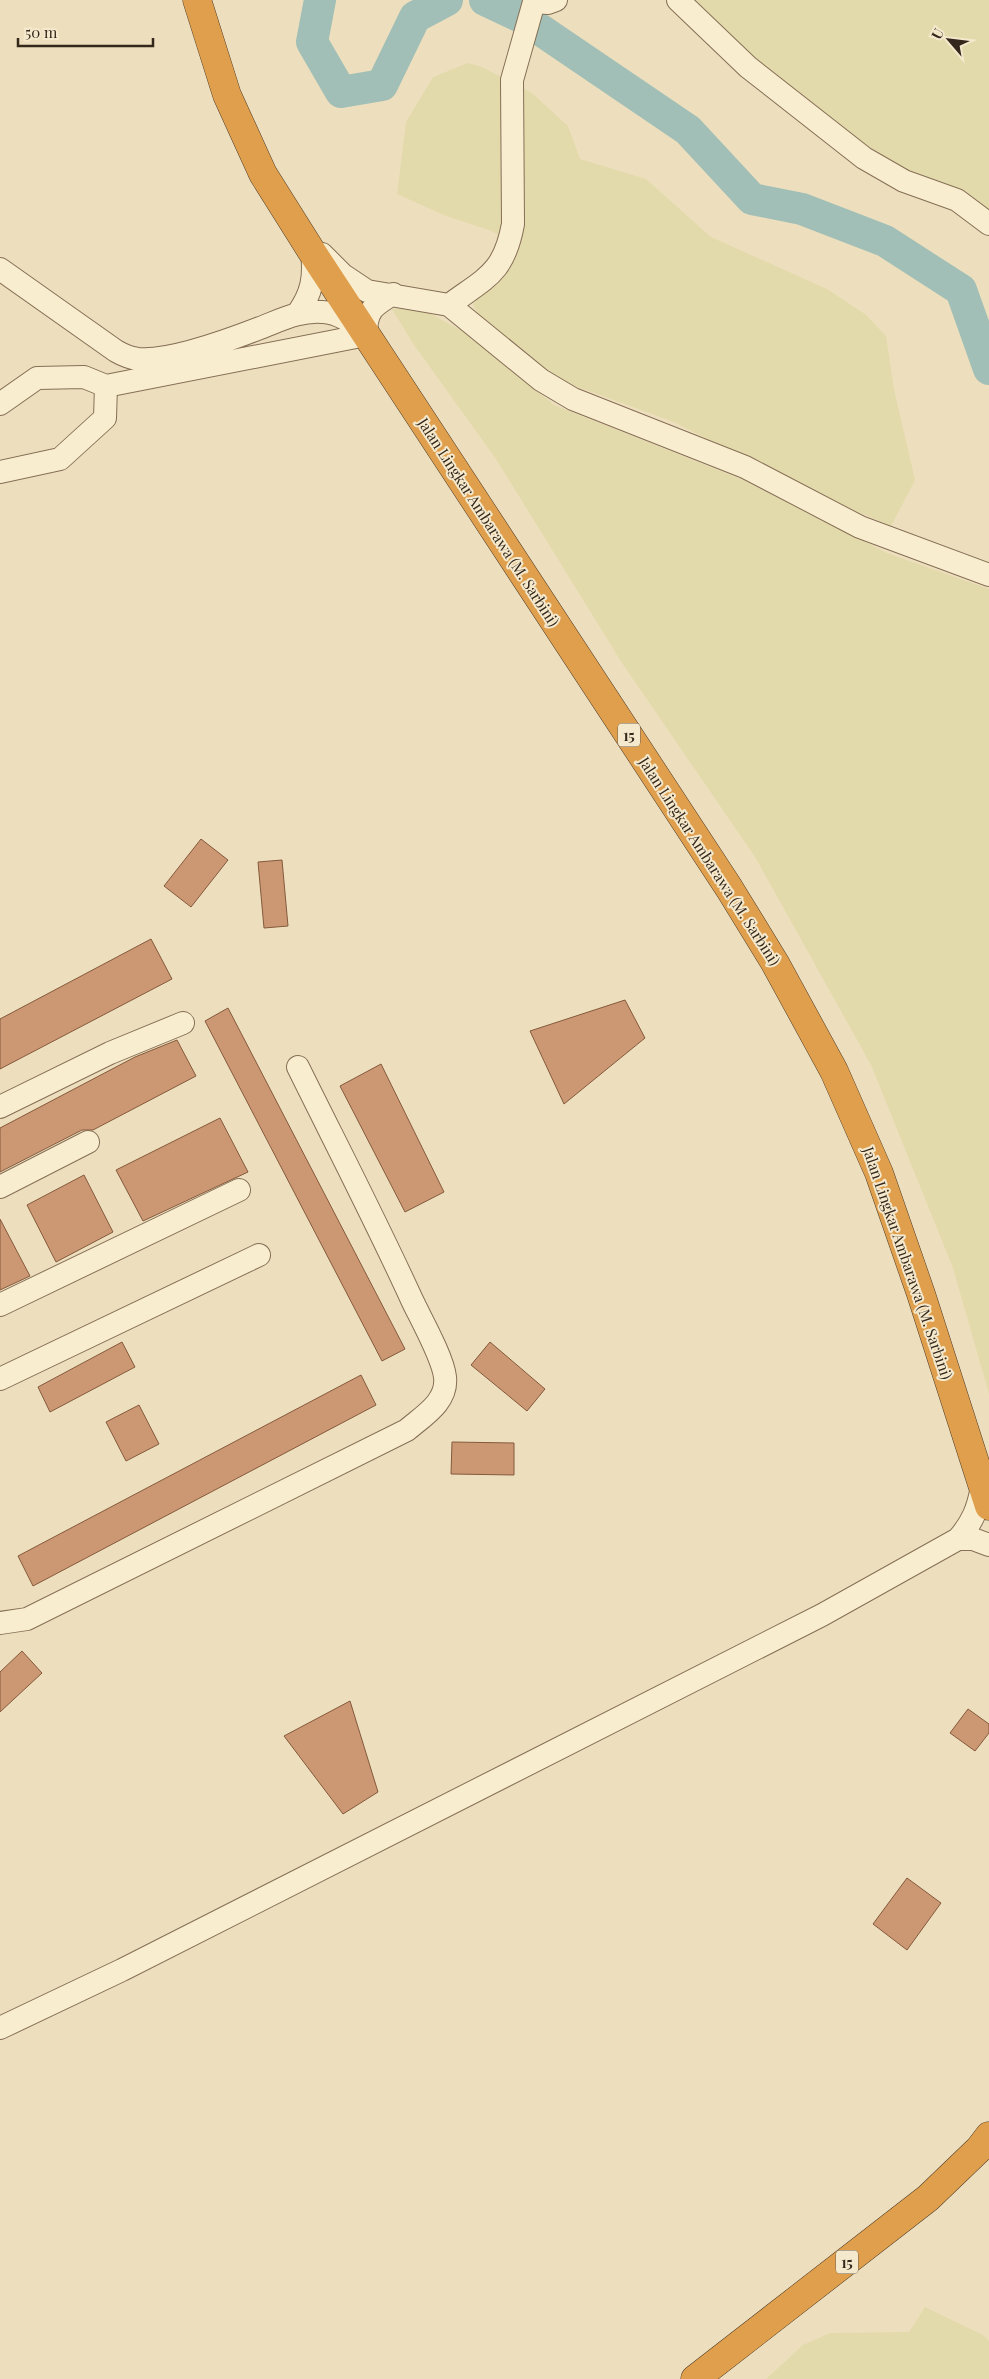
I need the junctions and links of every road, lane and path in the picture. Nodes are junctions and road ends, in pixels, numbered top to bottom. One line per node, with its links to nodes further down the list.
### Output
1 (197, 0): 5 (highway, Jalan Lingkar Ambarawa (M. Sarbini) / 15)
2 (678, 0): 4 (street)
3 (538, 3): 8 (street)
4 (989, 224)
5 (305, 241): 7 (street); 9 (street); 10 (highway, Jalan Lingkar Ambarawa (M. Sarbini) / 15)
6 (0, 269): 9 (street)
7 (393, 294): 8 (street); 10 (street)
8 (449, 305): 14 (street)
9 (298, 313): 10 (street)
10 (366, 335): 11 (street); 24 (highway, Jalan Lingkar Ambarawa (M. Sarbini) / 15)
11 (106, 386): 12 (street); 13 (street)
12 (0, 404)
13 (0, 472)
14 (989, 575)
15 (183, 1023): 17 (street)
16 (298, 1066): 27 (street)
17 (0, 1107)
18 (88, 1142): 19 (street)
19 (0, 1187)
20 (239, 1190): 22 (street)
21 (259, 1255): 23 (street)
22 (0, 1306)
23 (0, 1379)
24 (985, 1488): 25 (street)
25 (958, 1539): 26 (street); 28 (street)
26 (989, 1545)
27 (0, 1623)
28 (0, 2028)
29 (989, 2136): 30 (highway, 15)
30 (696, 2379)

